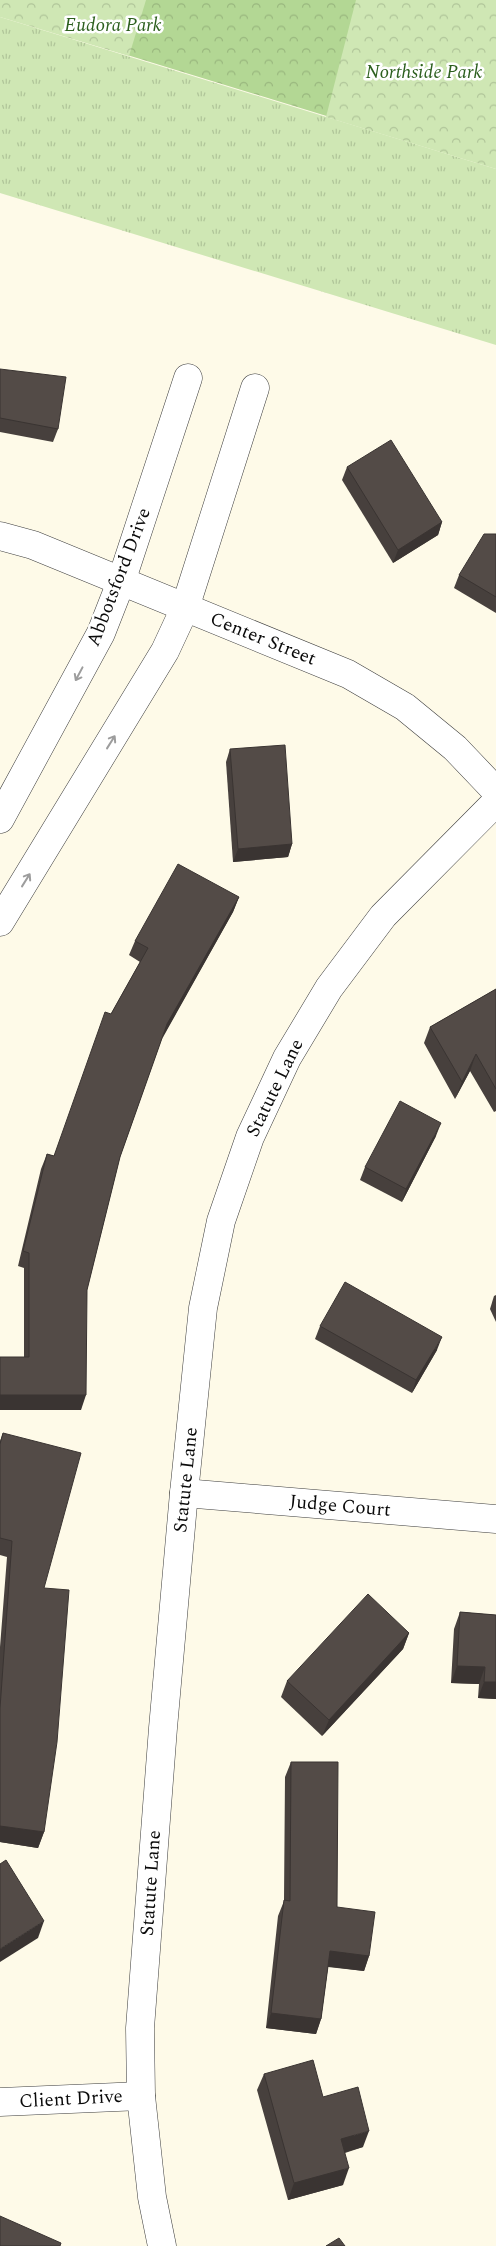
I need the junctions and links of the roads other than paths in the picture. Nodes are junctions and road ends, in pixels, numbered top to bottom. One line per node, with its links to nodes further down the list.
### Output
1 (188, 378): 4 (street, Abbotsford Drive)
2 (255, 388): 5 (street)
3 (0, 536): 4 (street, Center Street)
4 (121, 582): 5 (street, Center Street); 8 (street, Abbotsford Drive, one-way to 8)
5 (185, 608): 6 (street, Center Street); 9 (street, one-way to 5)
6 (496, 791)
7 (496, 802): 10 (street, Statute Lane)
8 (0, 819)
9 (0, 922)
10 (184, 1493): 11 (street, Judge Court); 12 (street, Statute Lane)
11 (496, 1519)
12 (142, 2096): 13 (street, Client Drive); 14 (street, Statute Lane)
13 (0, 2102)
14 (162, 2246)

